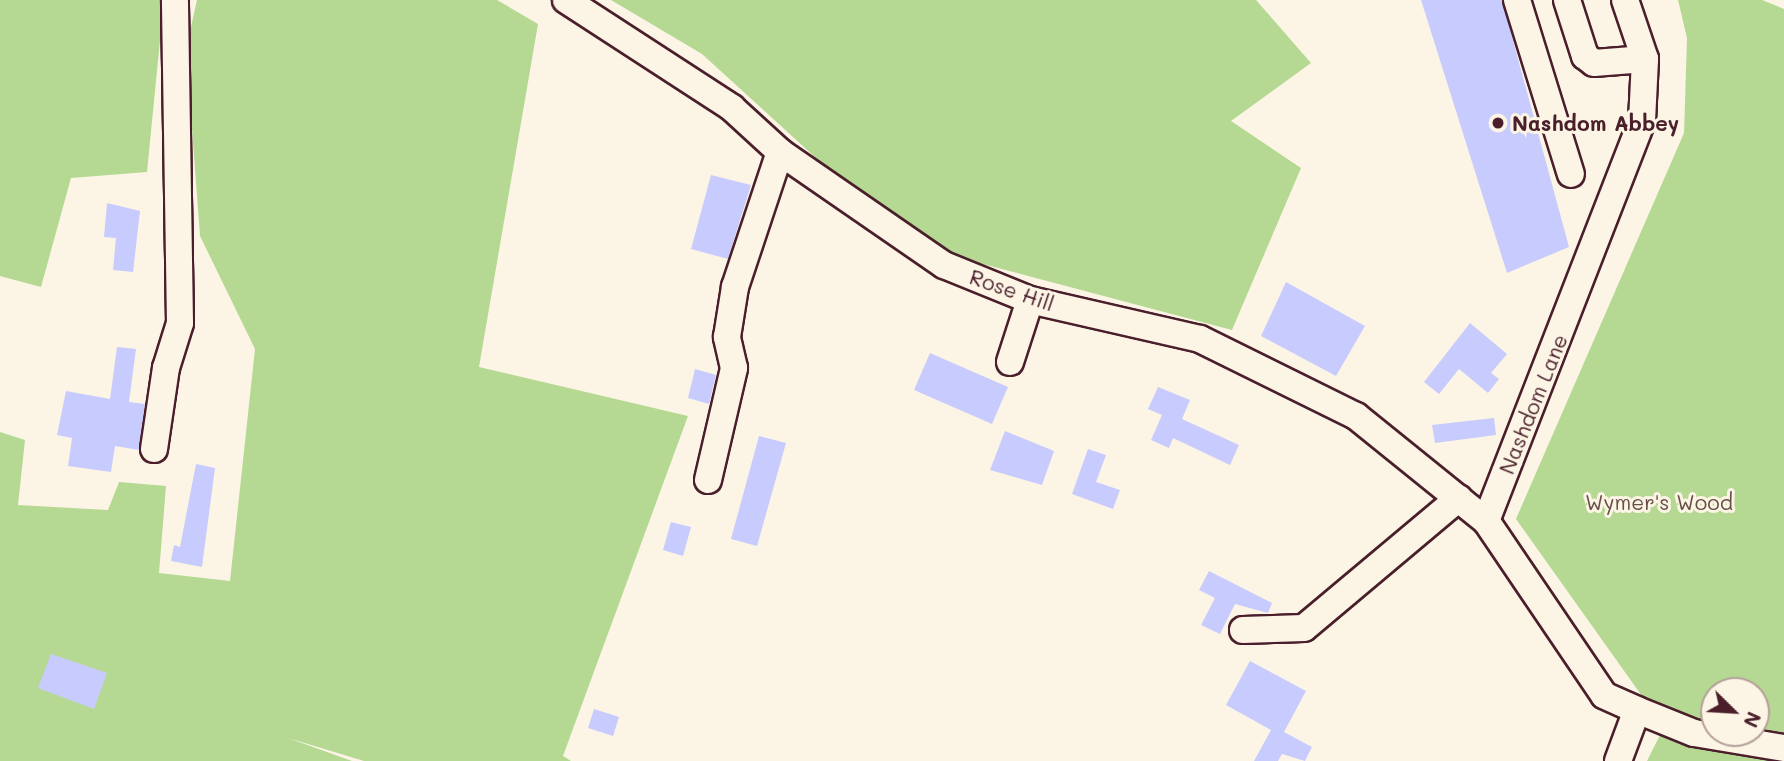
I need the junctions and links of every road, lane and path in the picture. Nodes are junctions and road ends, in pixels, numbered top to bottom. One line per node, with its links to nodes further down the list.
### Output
1 (175, 0): 11 (street)
2 (566, 0): 7 (street, Rose Hill)
3 (1517, 0): 8 (street)
4 (1567, 0): 6 (street)
5 (1625, 0): 6 (street, Nashdom Lane)
6 (1645, 59): 14 (street, Nashdom Lane)
7 (780, 152): 9 (street, Rose Hill); 12 (street)
8 (1571, 174)
9 (1030, 300): 10 (street); 13 (street, Rose Hill)
10 (1010, 362)
11 (154, 449)
12 (708, 480)
13 (1459, 498): 14 (street, Rose Hill); 15 (street)
14 (1486, 521): 16 (street)
15 (1243, 630)
16 (1637, 710): 17 (street); 18 (street)
17 (1784, 748)
18 (1618, 761)

